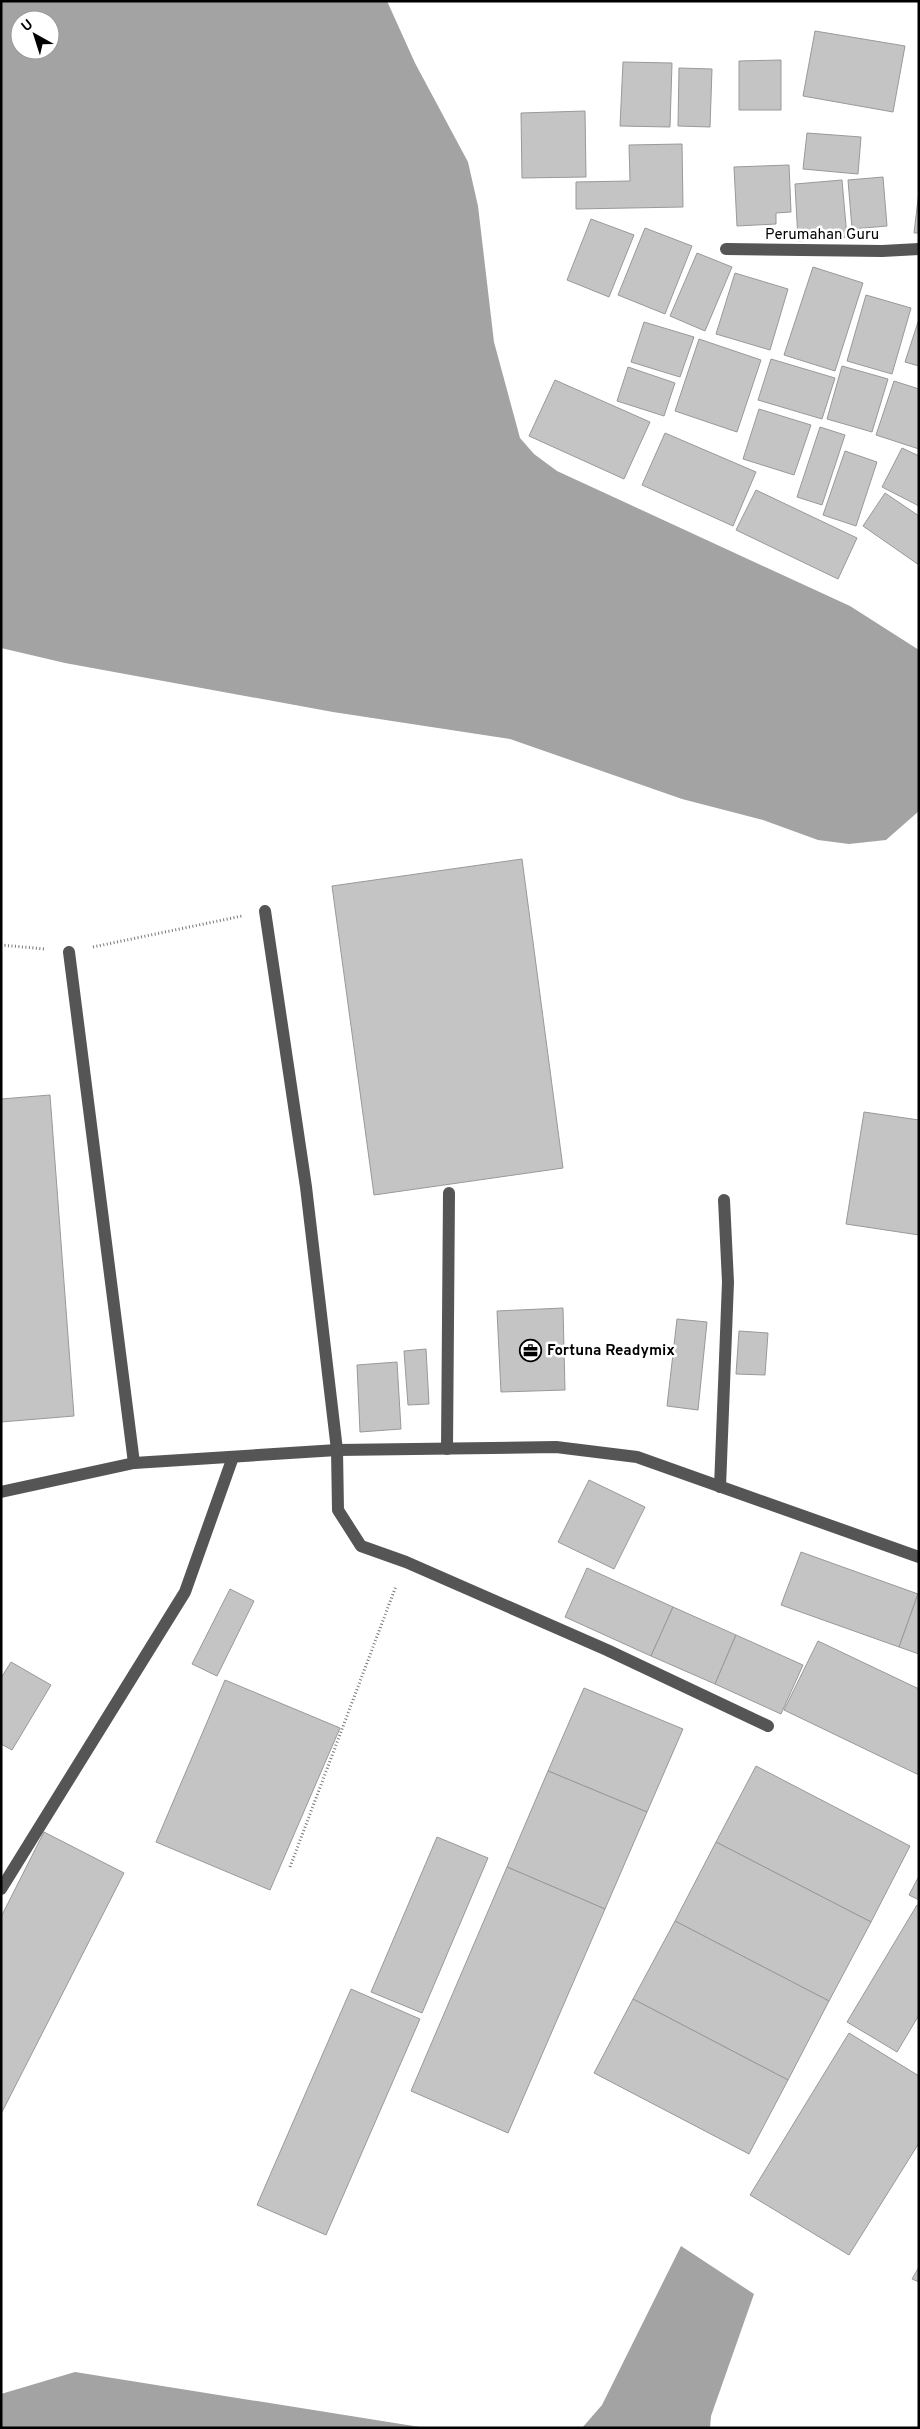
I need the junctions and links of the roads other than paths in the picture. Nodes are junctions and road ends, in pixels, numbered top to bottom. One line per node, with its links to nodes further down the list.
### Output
1 (726, 249): 2 (street, Perumahan Guru)
2 (919, 249)
3 (265, 911): 8 (street)
4 (69, 952): 10 (street)
5 (449, 1194): 7 (street)
6 (724, 1200): 11 (street)
7 (447, 1448): 8 (street); 11 (street)
8 (337, 1450): 9 (street); 14 (street)
9 (233, 1457): 10 (street); 15 (street)
10 (134, 1463): 12 (street)
11 (720, 1487): 13 (street)
12 (1, 1492)
13 (919, 1557)
14 (768, 1726)
15 (1, 1889)

